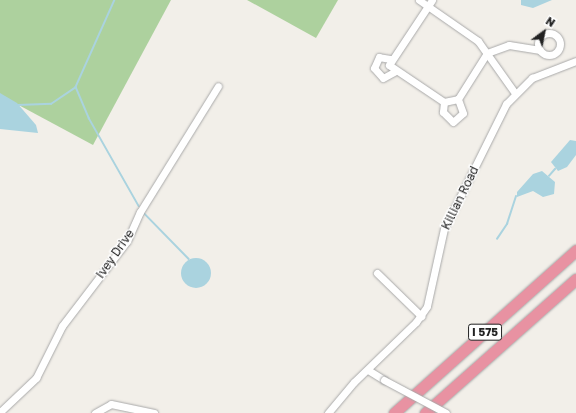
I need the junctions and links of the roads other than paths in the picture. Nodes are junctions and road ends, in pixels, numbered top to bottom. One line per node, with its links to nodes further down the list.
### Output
1 (419, 0): 3 (street)
2 (432, 0): 3 (street)
3 (426, 7): 5 (street); 7 (street)
4 (539, 50): 5 (street)
5 (487, 53): 10 (street); 11 (street)
6 (576, 61): 10 (street, Killian Road)
7 (389, 62): 8 (street); 8 (street)
8 (394, 72): 12 (street)
9 (218, 86): 18 (street, Ivey Drive)
10 (515, 93): 16 (street, Killian Road)
11 (458, 99): 12 (street); 12 (street)
12 (444, 102)
13 (576, 250): 22 (highway, I 575)
14 (377, 274): 16 (street)
15 (573, 282): 23 (highway, I 575)
16 (421, 316): 17 (street, Killian Road)
17 (368, 370): 21 (street, Killian Road); 24 (street, bridge)
18 (0, 412)
19 (95, 413): 20 (street)
20 (154, 413)
21 (328, 413)
22 (394, 413)
23 (425, 413)
24 (446, 413)

